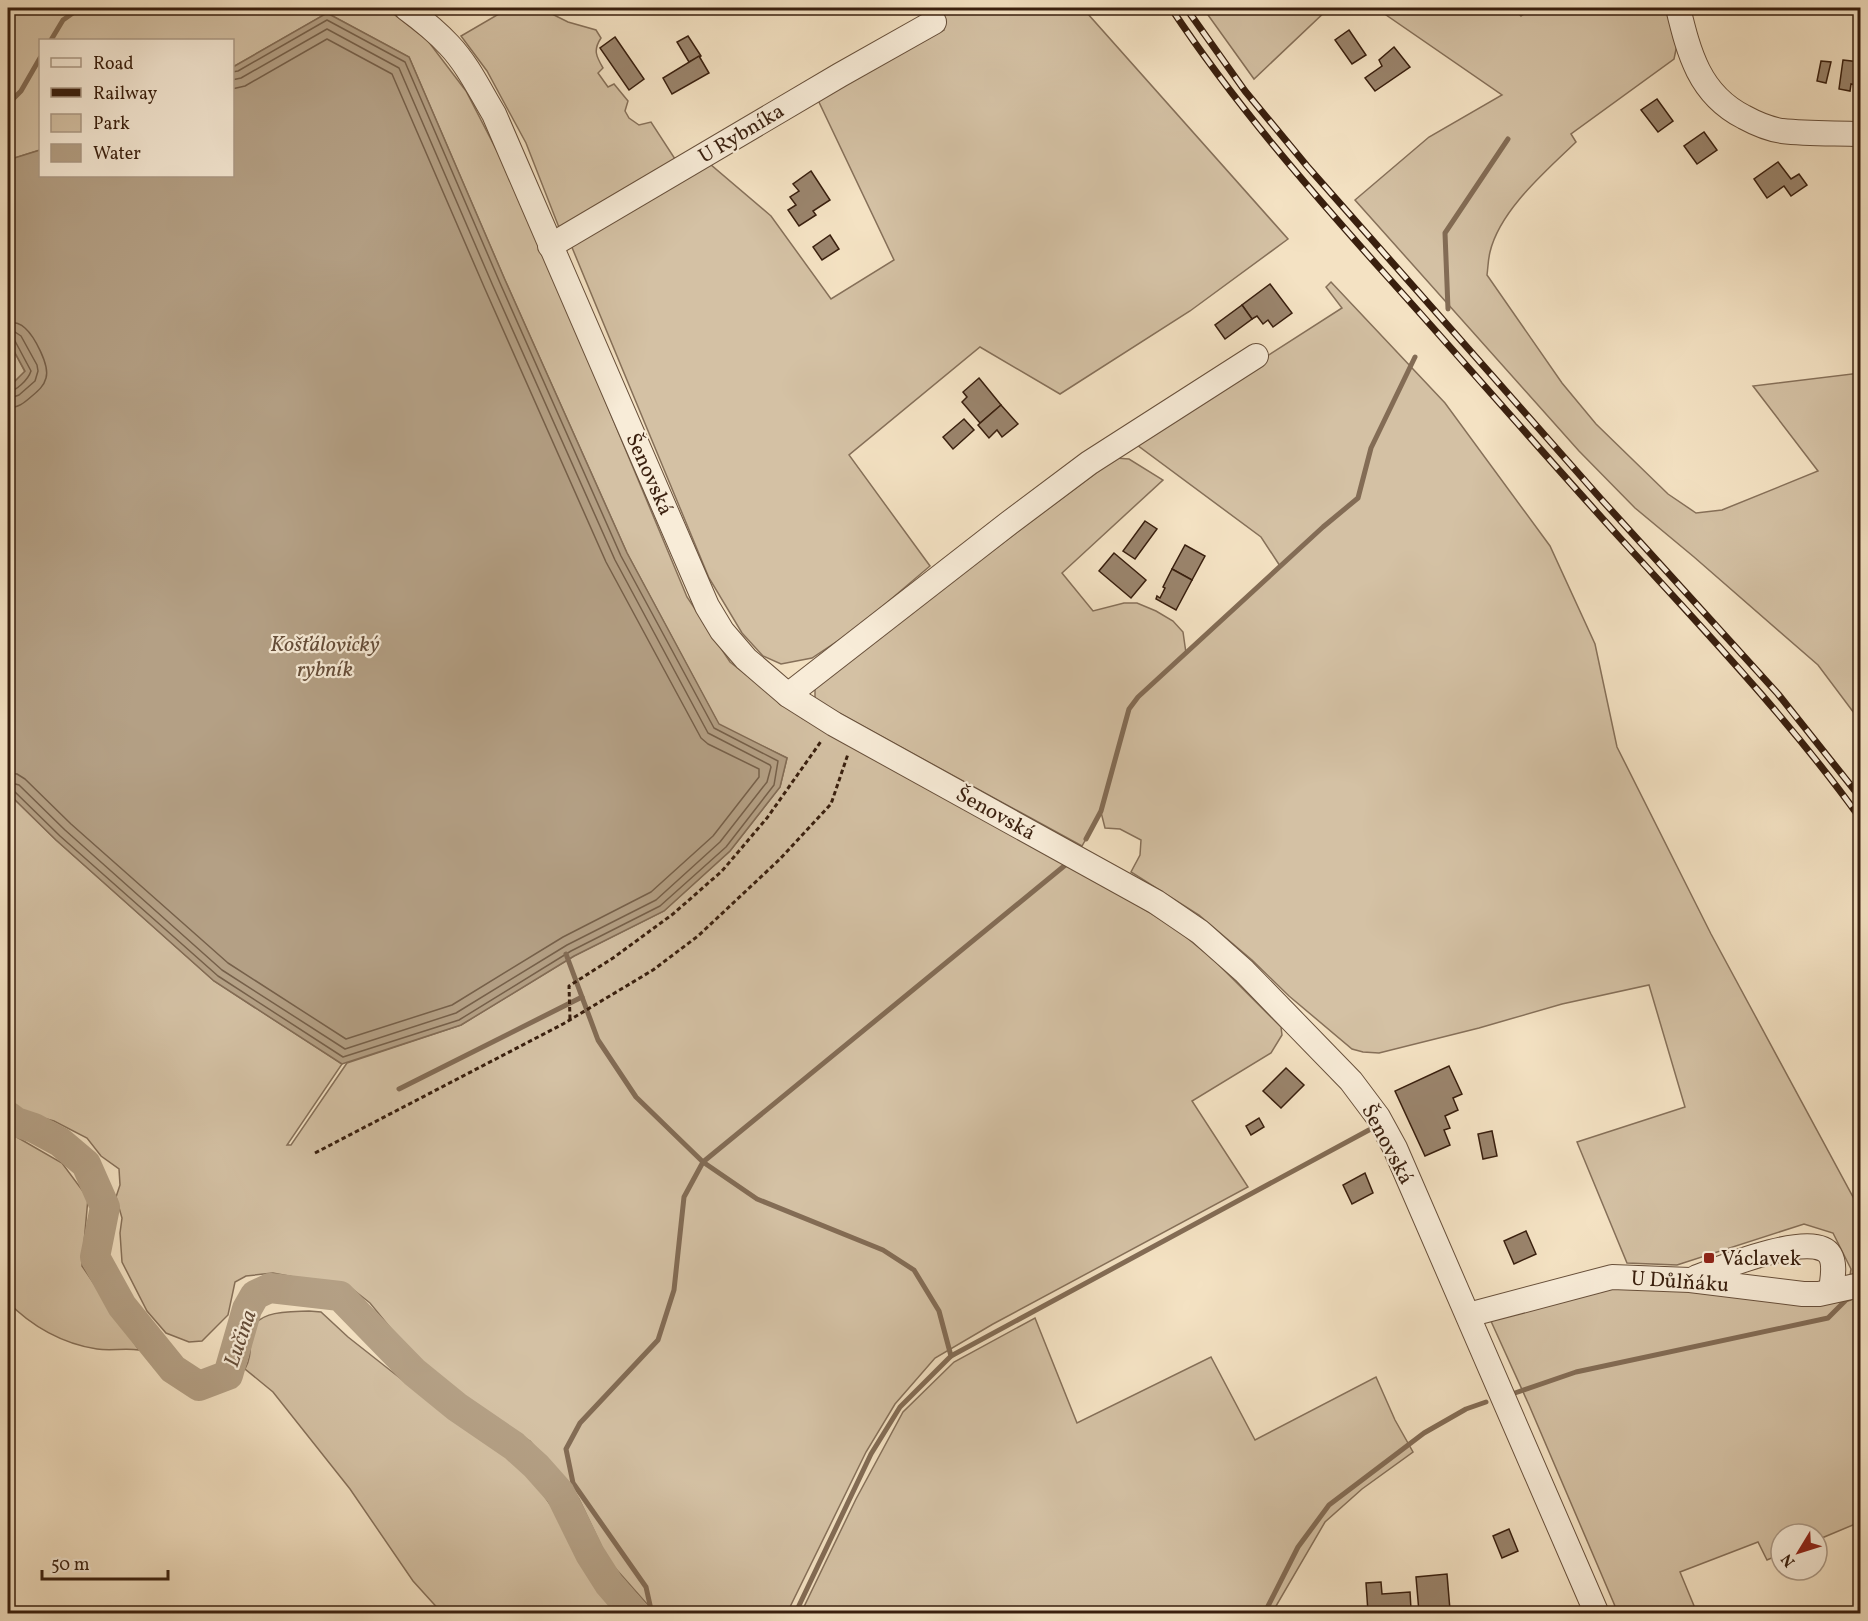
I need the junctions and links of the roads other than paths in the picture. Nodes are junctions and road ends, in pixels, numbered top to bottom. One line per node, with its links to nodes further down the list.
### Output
1 (406, 8): 5 (street, Šenovská)
2 (1678, 8): 4 (street)
3 (934, 22): 5 (street, U Rybníka)
4 (1860, 134)
5 (550, 246): 7 (street, Šenovská)
6 (1256, 356): 7 (street)
7 (788, 695): 11 (street, Šenovská)
8 (1690, 1280): 10 (street, U Důlňáku); 10 (street); 11 (street, U Důlňáku)
9 (1860, 1285): 10 (street, U Důlňáku)
10 (1831, 1291)
11 (1467, 1315): 12 (street, Šenovská)
12 (1597, 1614)

